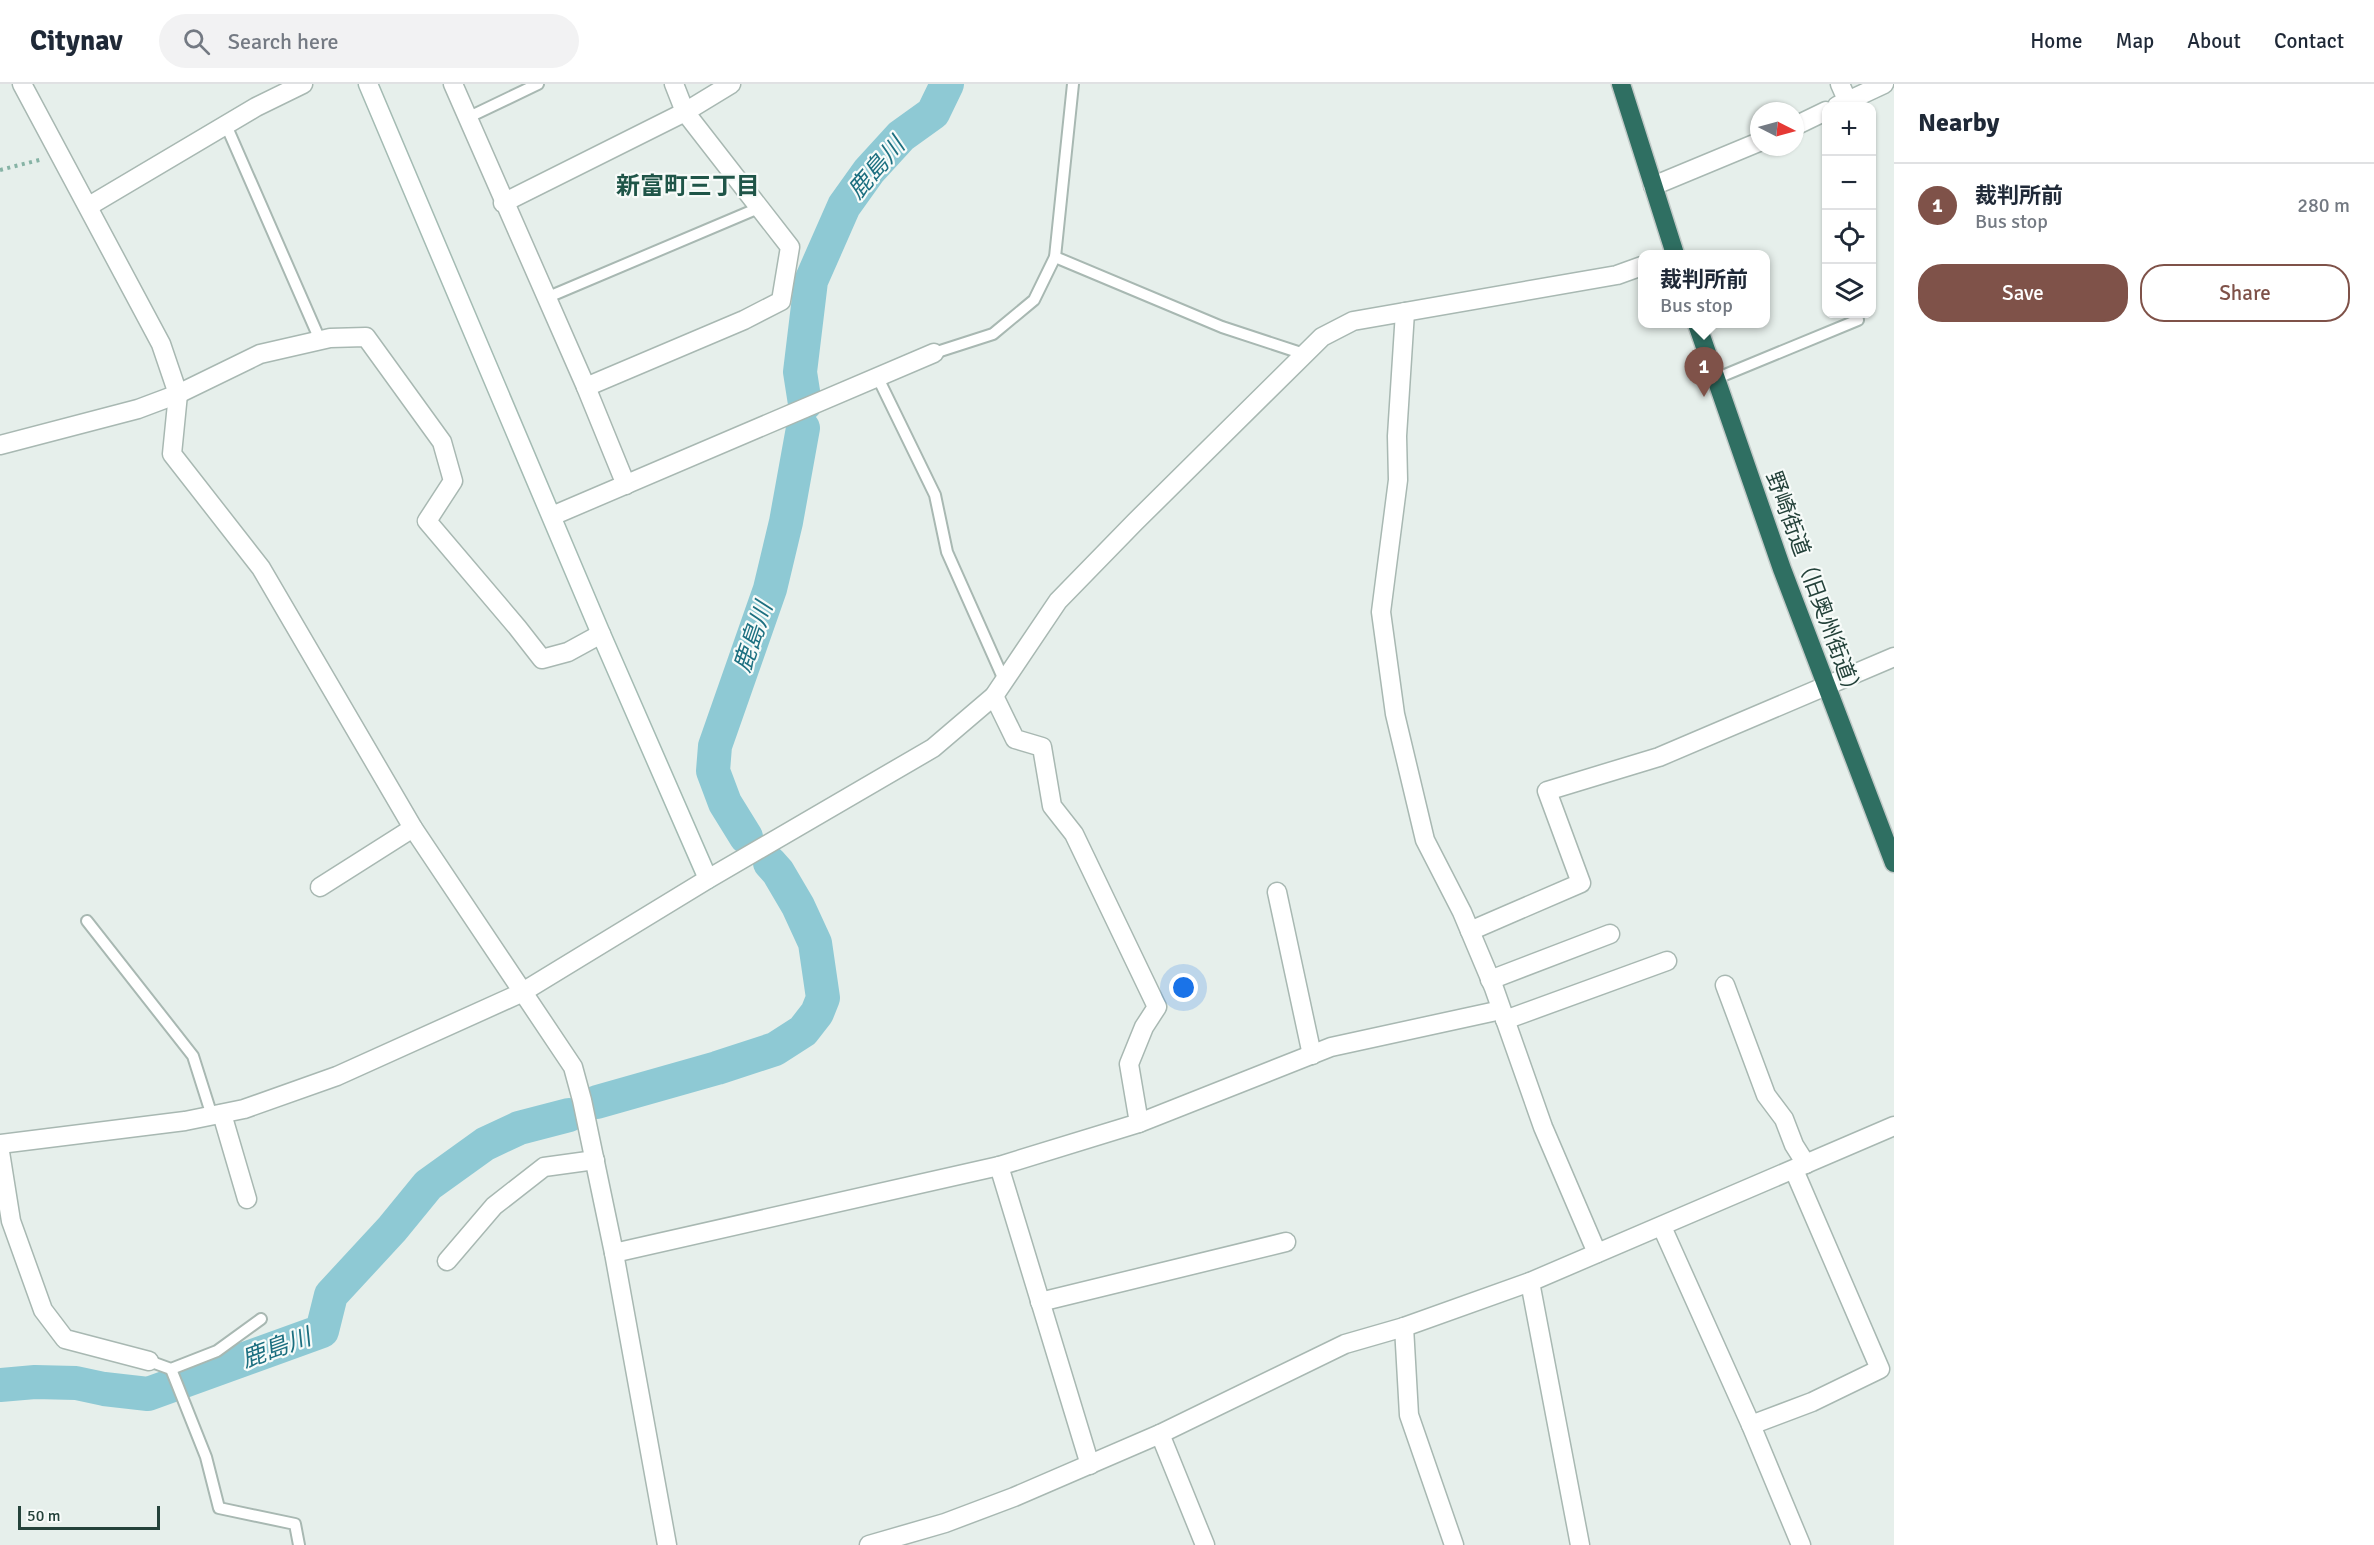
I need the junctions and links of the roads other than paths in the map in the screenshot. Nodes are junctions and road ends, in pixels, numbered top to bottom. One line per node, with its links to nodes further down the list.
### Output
1 (22, 84): 22 (street)
2 (368, 84): 40 (street)
3 (453, 84): 16 (street)
4 (538, 84): 16 (lane)
5 (674, 84): 14 (street)
6 (731, 84): 14 (street)
7 (1072, 84): 25 (lane)
8 (1621, 84): 20 (highway)
9 (1840, 84): 12 (street)
10 (1884, 84): 13 (street)
11 (293, 86): 18 (street)
12 (1842, 102)
13 (1846, 102)
14 (685, 112): 21 (street); 23 (street)
15 (1822, 113): 17 (street)
16 (467, 118): 21 (street)
17 (1804, 122)
18 (226, 125): 22 (street); 31 (lane)
19 (1750, 146): 20 (street)
20 (1653, 186): 24 (highway)
21 (504, 203): 27 (street)
22 (89, 206): 37 (street)
23 (761, 207): 27 (lane); 36 (street)
24 (1673, 250)
25 (1055, 257): 32 (lane); 33 (lane)
26 (1638, 267): 28 (street)
27 (546, 298): 36 (street)
28 (1405, 312): 33 (street); 52 (street)
29 (1858, 320): 35 (lane)
30 (1698, 328): 35 (highway, 野崎街道（旧奥州街道）)
31 (320, 340): 37 (street); 41 (street)
32 (934, 353): 34 (street)
33 (1304, 354): 43 (street)
34 (878, 378): 39 (street); 43 (lane)
35 (1715, 379): 44 (highway, 野崎街道（旧奥州街道）)
36 (586, 387): 39 (street)
37 (178, 393): 38 (street); 46 (street)
38 (0, 445)
39 (626, 485): 40 (street)
40 (552, 516): 41 (street)
41 (601, 634): 48 (street)
42 (1894, 657): 44 (street)
43 (1004, 680): 45 (street)
44 (1826, 686): 47 (highway, 野崎街道（旧奥州街道）); 52 (street)
45 (994, 696): 48 (street); 61 (street)
46 (413, 828): 49 (street); 57 (street)
47 (1894, 863)
48 (708, 879): 57 (street)
49 (320, 887)
50 (1277, 892): 59 (street)
51 (87, 921): 60 (lane)
52 (1470, 931): 55 (street)
53 (1610, 934): 55 (street)
54 (1667, 961): 58 (street)
55 (1490, 980): 58 (street)
56 (1725, 985): 67 (street)
57 (521, 993): 60 (street); 65 (street)
58 (1503, 1015): 59 (street); 72 (street)
59 (1312, 1054): 61 (street)
60 (217, 1115): 63 (street); 68 (street)
61 (1139, 1123): 66 (street)
62 (1894, 1126): 67 (street)
63 (0, 1144)
64 (0, 1152): 78 (street)
65 (595, 1160): 71 (street); 73 (street)
66 (999, 1166): 71 (street); 75 (street)
67 (1800, 1167): 69 (street); 79 (street)
68 (247, 1198)
69 (1662, 1227): 72 (street); 81 (street)
70 (1286, 1242): 75 (street)
71 (614, 1253): 85 (street)
72 (1597, 1253): 74 (street)
73 (447, 1261)
74 (1530, 1282): 77 (street); 89 (street)
75 (1040, 1302): 83 (street)
76 (261, 1319): 80 (lane)
77 (1404, 1327): 82 (street); 88 (street)
78 (149, 1361): 80 (lane)
79 (1887, 1367): 81 (street)
80 (171, 1369): 84 (lane)
81 (1751, 1425): 90 (street)
82 (1160, 1434): 83 (street); 87 (street)
83 (1090, 1465): 86 (street)
84 (299, 1545)
85 (667, 1545)
86 (869, 1545)
87 (1204, 1545)
88 (1454, 1545)
89 (1580, 1545)
90 (1801, 1545)

